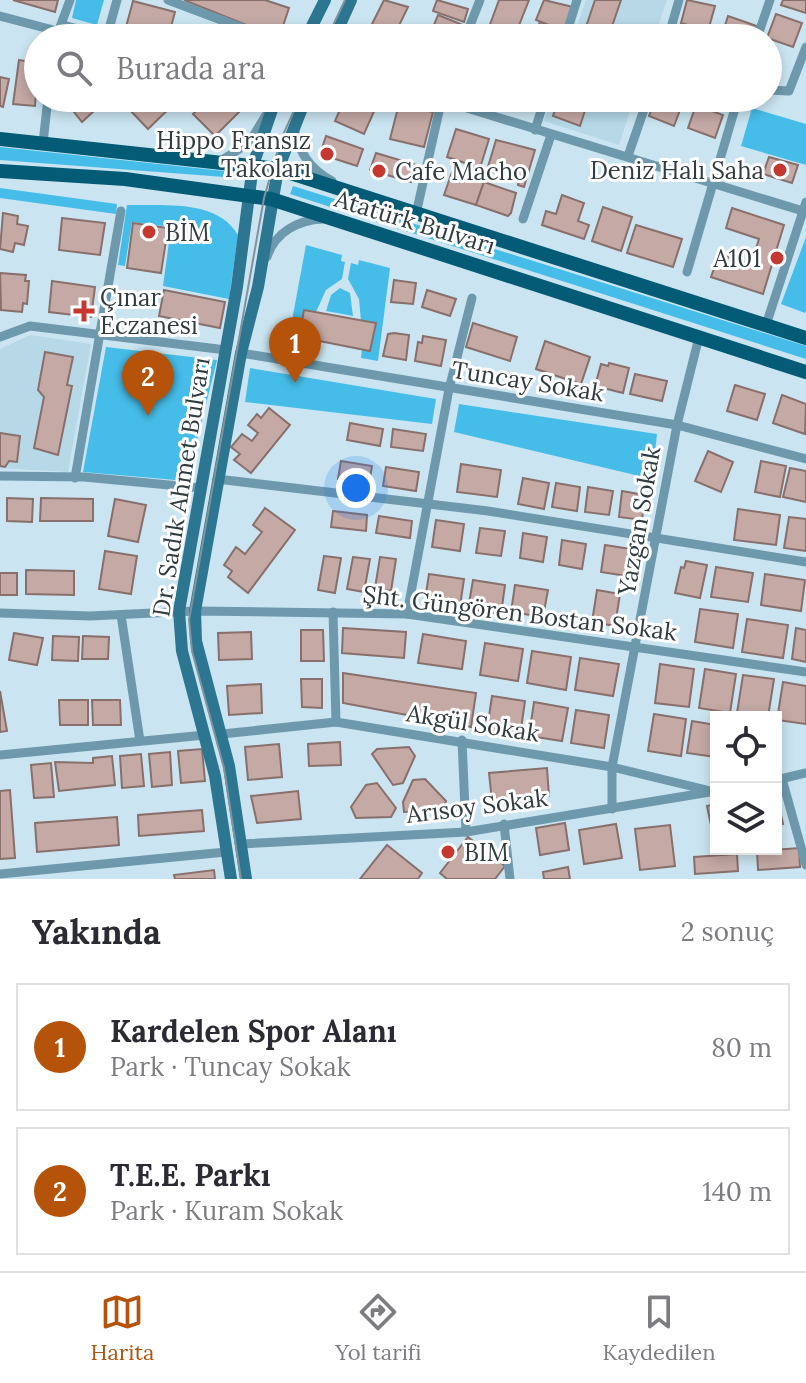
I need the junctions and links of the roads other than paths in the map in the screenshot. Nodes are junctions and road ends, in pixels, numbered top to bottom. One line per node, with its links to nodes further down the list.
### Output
1 (70, 0): 12 (street)
2 (117, 0): 13 (street)
3 (168, 0): 14 (street)
4 (351, 0): 16 (main road)
5 (480, 0): 17 (street)
6 (577, 0): 18 (street)
7 (679, 0): 19 (street)
8 (770, 0): 20 (street)
9 (323, 1): 15 (main road)
10 (0, 16): 11 (street)
11 (31, 24)
12 (61, 24)
13 (112, 24)
14 (232, 24)
15 (312, 24)
16 (340, 24)
17 (471, 24)
18 (569, 24)
19 (672, 24)
20 (762, 24)
21 (806, 47): 22 (street)
22 (782, 91)
23 (46, 112): 36 (street)
24 (268, 112): 38 (street)
25 (271, 112): 39 (main road, Dr. Sadık Ahmet Bulvarı)
26 (299, 112): 32 (main road, Dr. Sadık Ahmet Bulvarı)
27 (439, 112): 48 (street)
28 (481, 112): 33 (street)
29 (541, 112): 33 (street)
30 (643, 112): 37 (street)
31 (733, 112): 42 (street)
32 (293, 125): 40 (main road, Dr. Sadık Ahmet Bulvarı); 44 (street)
33 (535, 130): 34 (street)
34 (551, 135): 37 (street); 50 (street)
35 (0, 139): 36 (main road, Atatürk Bulvarı)
36 (43, 143): 38 (main road, Atatürk Bulvarı)
37 (628, 156): 42 (street)
38 (197, 161): 39 (main road, Atatürk Bulvarı)
39 (253, 165): 40 (main road, Atatürk Bulvarı); 43 (main road, Dr. Sadık Ahmet Bulvarı)
40 (278, 169): 44 (main road, Atatürk Bulvarı); 45 (main road, Dr. Sadık Ahmet Bulvarı)
41 (0, 171): 43 (main road, Atatürk Bulvarı)
42 (711, 181): 46 (street); 51 (street)
43 (248, 194): 45 (main road, Atatürk Bulvarı); 59 (main road, Dr. Sadık Ahmet Bulvarı)
44 (356, 195): 48 (main road, Atatürk Bulvarı)
45 (271, 199): 49 (main road, Atatürk Bulvarı); 52 (main road, Dr. Sadık Ahmet Bulvarı)
46 (805, 208): 54 (street)
47 (121, 211): 55 (street)
48 (416, 214): 54 (main road, Atatürk Bulvarı)
49 (331, 219): 52 (street); 57 (main road, Atatürk Bulvarı)
50 (523, 219)
51 (687, 272)
52 (258, 287): 60 (main road, Dr. Sadık Ahmet Bulvarı)
53 (472, 298): 62 (street)
54 (766, 325): 58 (main road, Atatürk Bulvarı)
55 (101, 336): 56 (street); 59 (street); 66 (street)
56 (0, 337)
57 (699, 337): 61 (main road, Atatürk Bulvarı); 63 (street, Yazgan Sokak)
58 (806, 338)
59 (226, 350): 68 (main road, Dr. Sadık Ahmet Bulvarı)
60 (241, 353): 62 (street, Tuncay Sokak); 67 (main road, Dr. Sadık Ahmet Bulvarı)
61 (806, 372)
62 (449, 389): 63 (street, Tuncay Sokak); 69 (street)
63 (677, 425): 64 (street, Tuncay Sokak); 70 (street, Yazgan Sokak)
64 (806, 459)
65 (0, 476): 66 (street)
66 (75, 478): 68 (street)
67 (217, 479): 69 (street); 73 (main road, Dr. Sadık Ahmet Bulvarı)
68 (201, 488): 72 (main road, Dr. Sadık Ahmet Bulvarı)
69 (429, 506): 70 (street); 76 (street)
70 (656, 538): 71 (street); 78 (street, Yazgan Sokak)
71 (806, 562)
72 (179, 611): 73 (street, Şht. Güngören Bostan Sokak); 77 (street, Şht. Güngören Bostan Sokak); 82 (main road, Dr. Sadık Ahmet Bulvarı)
73 (195, 611): 74 (street, Şht. Güngören Bostan Sokak); 81 (main road, Dr. Sadık Ahmet Bulvarı)
74 (333, 612): 76 (street, Şht. Güngören Bostan Sokak); 80 (street)
75 (0, 613): 77 (street, Şht. Güngören Bostan Sokak)
76 (407, 614): 78 (street, Şht. Güngören Bostan Sokak)
77 (121, 615): 84 (street)
78 (636, 646): 79 (street, Şht. Güngören Bostan Sokak); 86 (street, Yazgan Sokak)
79 (806, 672)
80 (336, 722): 81 (street, Akgül Sokak); 83 (street, Akgül Sokak)
81 (222, 734): 95 (main road, Dr. Sadık Ahmet Bulvarı)
82 (205, 735): 84 (street); 96 (main road, Dr. Sadık Ahmet Bulvarı)
83 (462, 740): 86 (street, Akgül Sokak); 94 (street)
84 (140, 741): 85 (street)
85 (0, 755)
86 (612, 767): 90 (street, Akgül Sokak); 92 (street, Yazgan Sokak)
87 (806, 773): 88 (street)
88 (782, 779)
89 (780, 783): 97 (street)
90 (710, 791)
91 (710, 793): 92 (street, Arısoy Sokak)
92 (612, 809): 93 (street, Arısoy Sokak)
93 (504, 824): 94 (street, Arısoy Sokak); 102 (street)
94 (466, 832): 95 (street, Arısoy Sokak)
95 (241, 844): 101 (main road, Dr. Sadık Ahmet Bulvarı)
96 (226, 852): 99 (street); 100 (main road, Dr. Sadık Ahmet Bulvarı)
97 (806, 865)
98 (5, 875): 99 (street)
99 (42, 875)
100 (231, 879)
101 (246, 879)
102 (510, 879)

